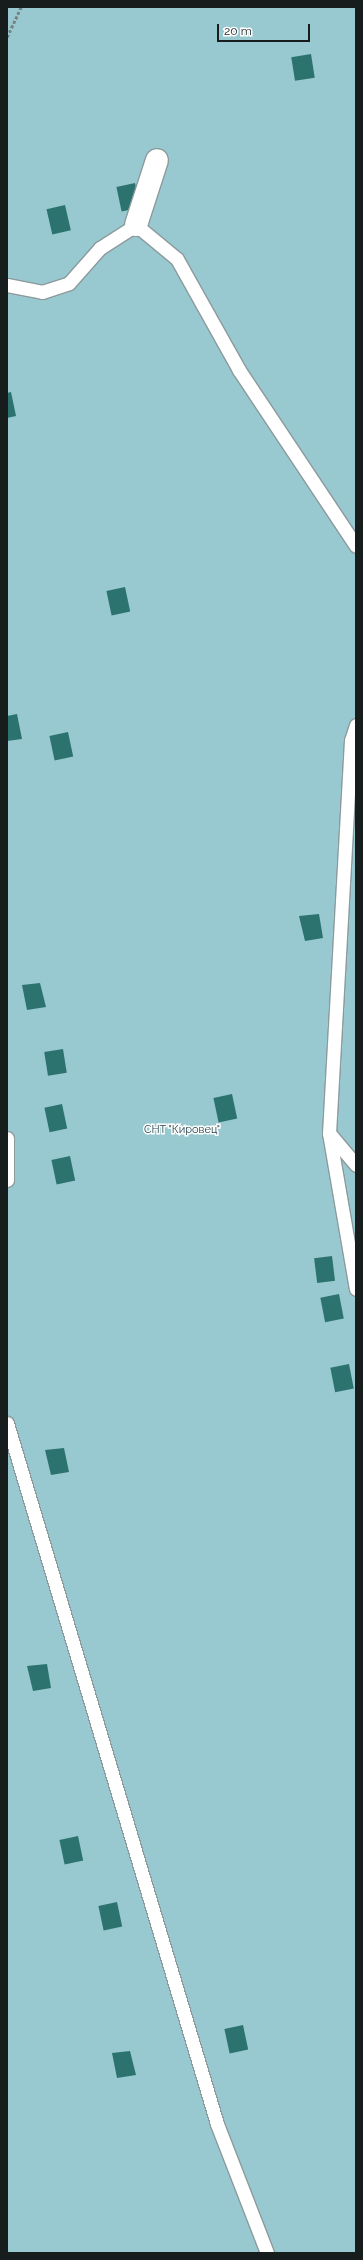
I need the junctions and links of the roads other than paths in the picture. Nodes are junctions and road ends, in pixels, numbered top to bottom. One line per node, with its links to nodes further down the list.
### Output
1 (157, 160): 2 (street)
2 (136, 225): 3 (lane); 4 (lane)
3 (7, 285)
4 (356, 546)
5 (356, 725): 6 (lane)
6 (329, 1133): 8 (lane); 10 (lane)
7 (7, 1138): 9 (lane)
8 (356, 1165)
9 (7, 1180)
10 (356, 1289)
11 (7, 1423): 12 (lane)
12 (266, 2253)

